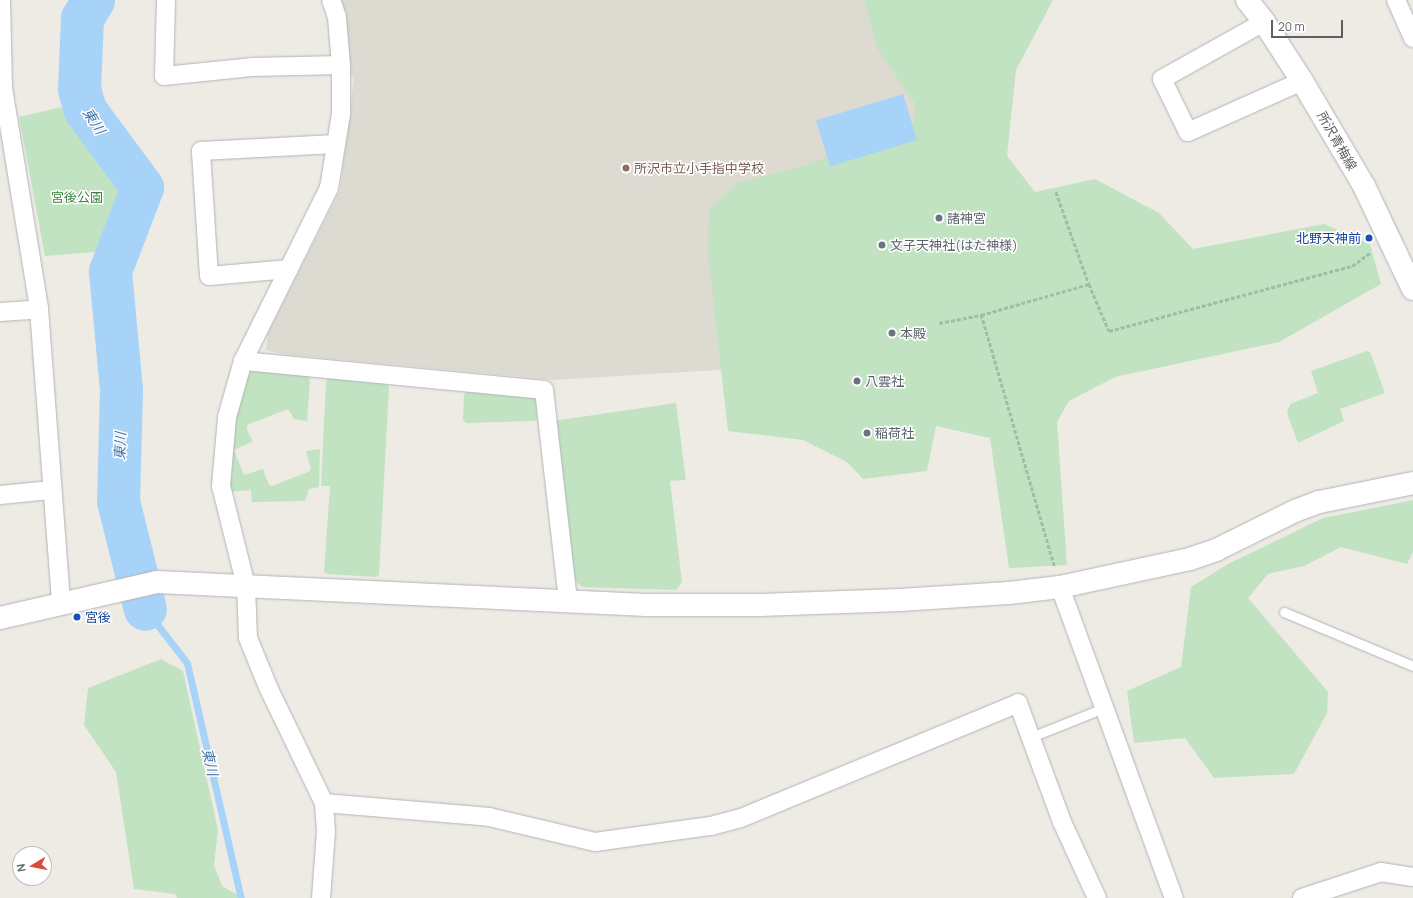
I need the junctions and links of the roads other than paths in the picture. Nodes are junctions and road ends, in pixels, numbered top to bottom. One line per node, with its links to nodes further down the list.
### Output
1 (1, 0): 13 (street)
2 (166, 0): 8 (street)
3 (331, 0): 8 (street)
4 (1247, 0): 6 (street, 所沢青梅線)
5 (1396, 0): 7 (street)
6 (1264, 22): 9 (street, 所沢青梅線); 9 (street)
7 (1413, 38)
8 (341, 65): 10 (street)
9 (1302, 81): 12 (street, 所沢青梅線)
10 (336, 144): 11 (street); 11 (street)
11 (289, 269): 15 (street)
12 (1413, 289)
13 (39, 309): 14 (street); 17 (street)
14 (0, 312)
15 (243, 360): 19 (street); 21 (street)
16 (1413, 483): 20 (street)
17 (51, 490): 18 (street); 22 (street)
18 (0, 495)
19 (246, 586): 21 (street); 22 (street); 28 (street)
20 (1060, 587): 21 (street); 26 (street)
21 (568, 602)
22 (61, 604): 24 (street)
23 (1284, 612): 25 (lane)
24 (0, 618)
25 (1413, 666)
26 (1104, 708): 27 (lane); 32 (street)
27 (1031, 737): 28 (street); 31 (street)
28 (324, 803): 30 (street)
29 (1413, 877): 33 (street)
30 (321, 898)
31 (1097, 898)
32 (1174, 898)
33 (1302, 898)

